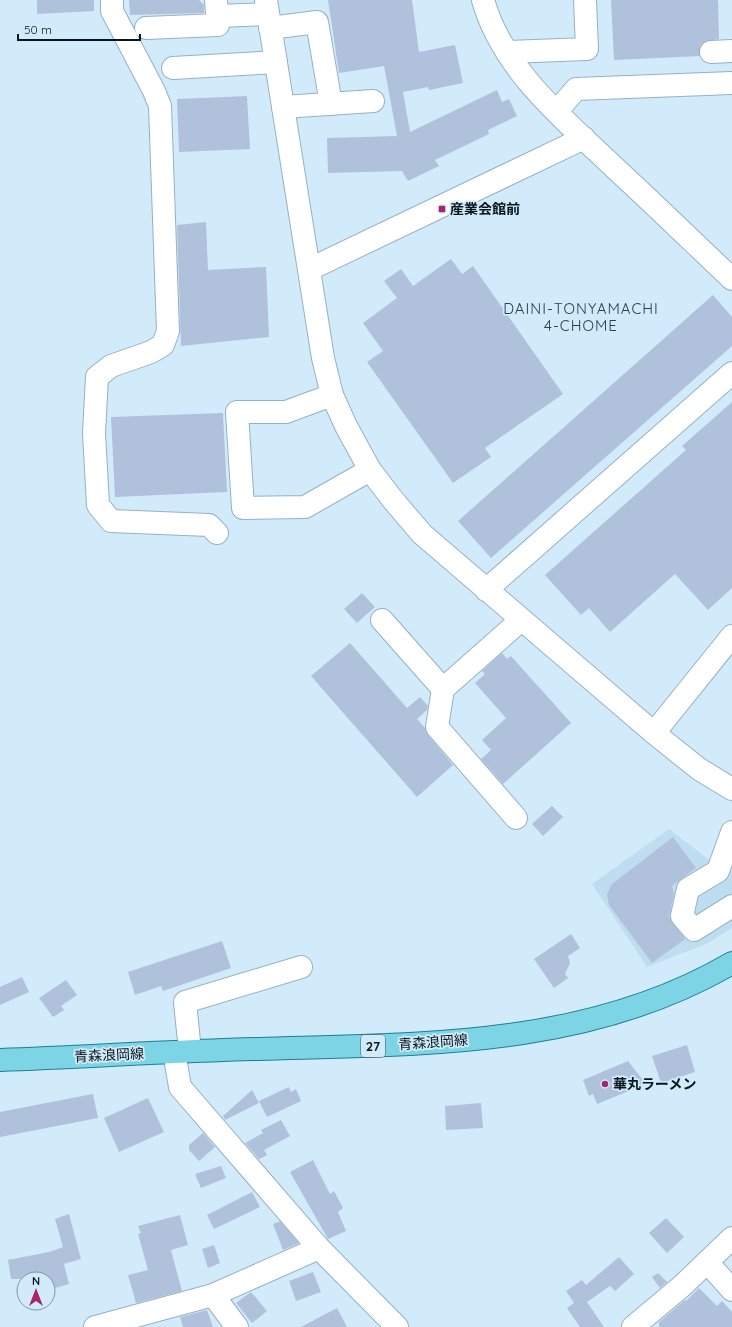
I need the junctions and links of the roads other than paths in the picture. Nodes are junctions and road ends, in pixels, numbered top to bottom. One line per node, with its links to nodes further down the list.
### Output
1 (112, 0): 21 (street)
2 (483, 0): 7 (street)
3 (585, 0): 7 (street)
4 (217, 8): 5 (street); 6 (street)
5 (268, 14): 8 (street); 12 (street)
6 (146, 28)
7 (507, 52): 14 (street)
8 (276, 62): 9 (street); 13 (street)
9 (173, 68)
10 (732, 83): 14 (street)
11 (373, 101): 12 (street)
12 (332, 104): 13 (street)
13 (283, 107): 16 (street)
14 (557, 111): 15 (street)
15 (584, 138): 16 (street); 17 (street)
16 (310, 269): 19 (street)
17 (732, 279)
18 (732, 373): 22 (street)
19 (332, 395): 20 (street); 20 (street)
20 (370, 470): 22 (street)
21 (218, 533)
22 (486, 590): 24 (street)
23 (382, 620): 26 (street)
24 (521, 620): 26 (street); 27 (street)
25 (732, 636): 27 (street)
26 (443, 689): 29 (street)
27 (654, 733): 28 (street)
28 (732, 789)
29 (516, 818)
30 (732, 832): 31 (street)
31 (732, 906)
32 (732, 963): 34 (main road, 青森浪岡線 / 27)
33 (301, 968): 34 (street)
34 (182, 1051): 35 (main road, 青森浪岡線 / 27); 37 (street)
35 (0, 1060)
36 (732, 1238): 38 (street)
37 (319, 1248): 40 (street); 43 (street)
38 (707, 1262): 39 (street); 44 (street)
39 (732, 1290)
40 (213, 1295): 41 (street); 42 (street)
41 (95, 1327)
42 (237, 1327)
43 (397, 1327)
44 (632, 1327)

